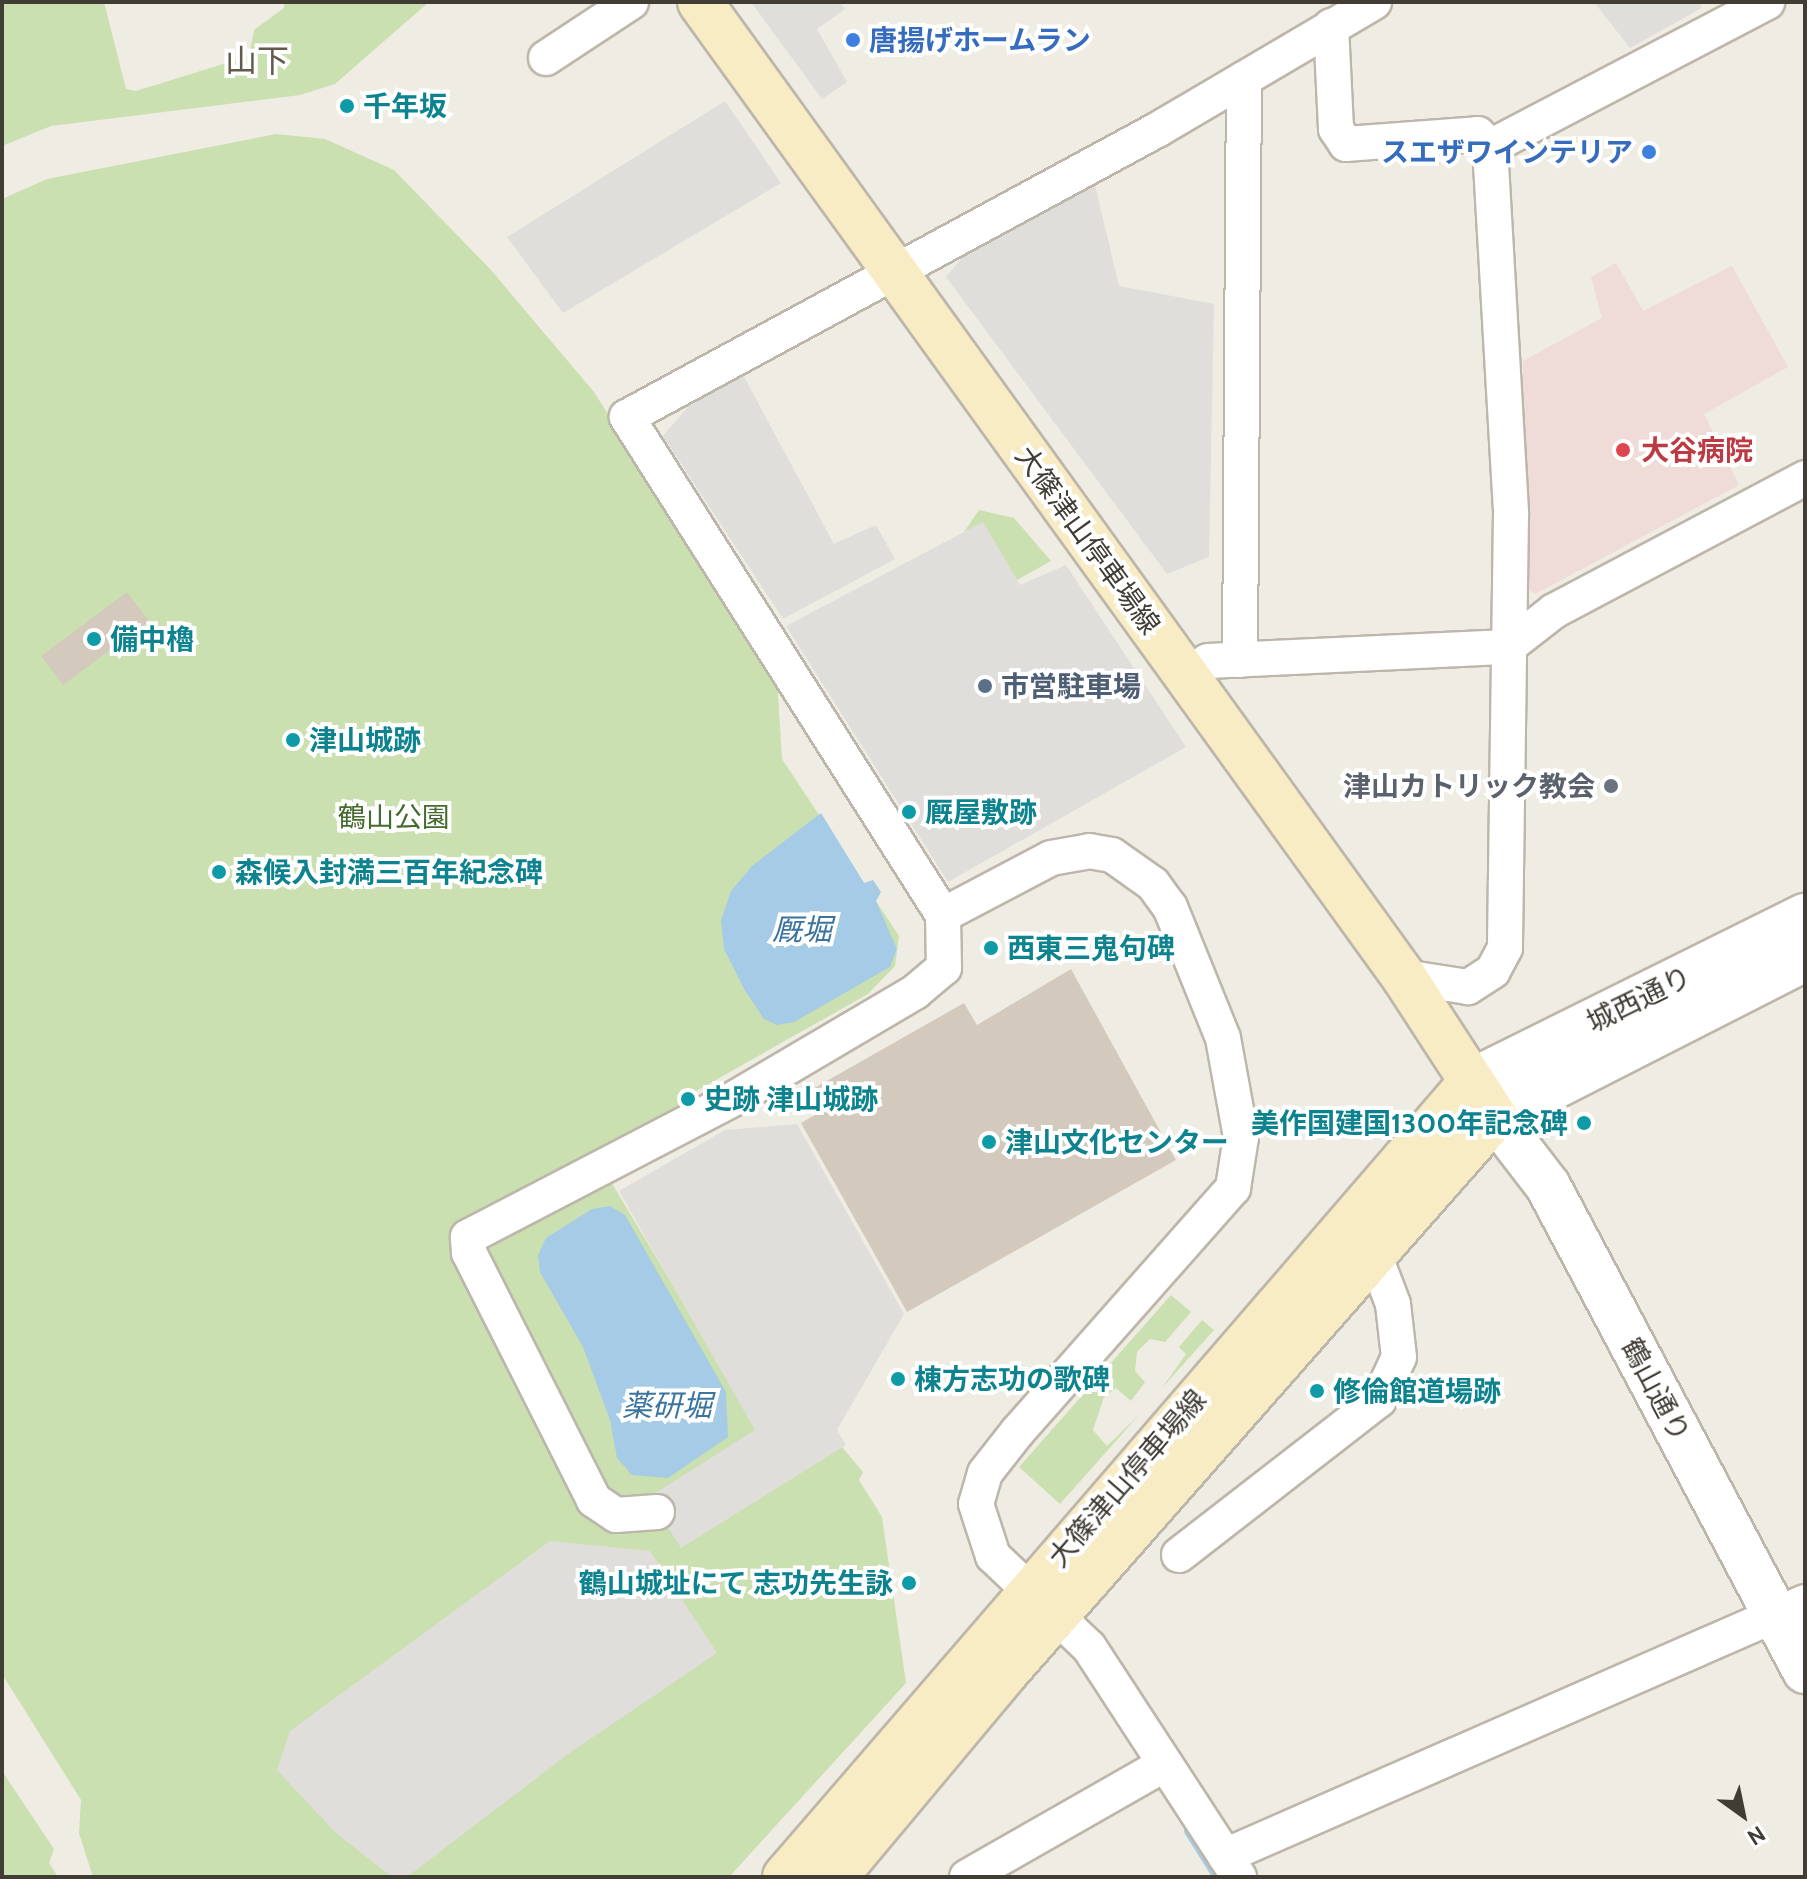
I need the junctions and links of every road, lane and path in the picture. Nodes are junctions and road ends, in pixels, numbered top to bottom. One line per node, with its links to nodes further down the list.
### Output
1 (631, 2): 6 (street)
2 (700, 2): 9 (main road, 大篠津山停車場線)
3 (1374, 2): 5 (street)
4 (1767, 2): 8 (street)
5 (1331, 26): 7 (street); 8 (street)
6 (546, 58)
7 (1244, 79): 9 (street); 12 (street)
8 (1490, 147): 11 (street)
9 (893, 271): 13 (main road, 大篠津山停車場線); 14 (street)
10 (1805, 478): 11 (street)
11 (1508, 647): 12 (street); 17 (street)
12 (1240, 660): 13 (street)
13 (1185, 674): 17 (main road, 大篠津山停車場線)
14 (943, 915): 20 (street); 22 (street)
15 (1805, 916): 18 (street, 城西通り)
16 (1805, 959): 18 (street, 城西通り)
17 (1404, 977): 18 (main road, 大篠津山停車場線)
18 (1484, 1099): 19 (main road, 大篠津山停車場線); 22 (main road, 大篠津山停車場線); 23 (street, 鶴山通り)
19 (1374, 1254): 21 (street); 22 (main road, 大篠津山停車場線)
20 (657, 1512)
21 (1179, 1555)
22 (1045, 1601): 25 (street); 27 (main road, 大篠津山停車場線); 28 (main road, 大篠津山停車場線)
23 (1790, 1609): 24 (street, 鶴山通り); 26 (street)
24 (1805, 1671)
25 (1165, 1764): 26 (street); 29 (street)
26 (1232, 1866)
27 (785, 1877)
28 (835, 1877)
29 (967, 1877)

